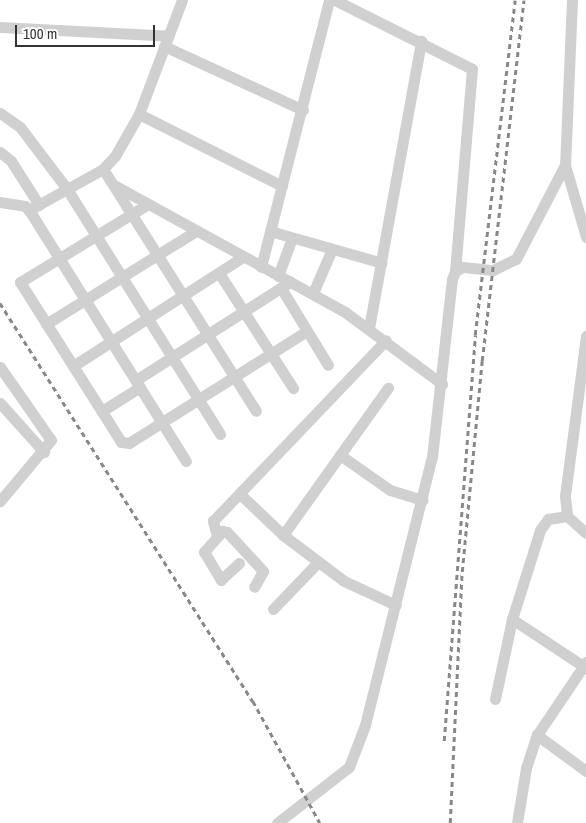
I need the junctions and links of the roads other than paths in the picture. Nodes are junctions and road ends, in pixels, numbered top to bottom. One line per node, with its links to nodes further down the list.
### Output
1 (182, 0): 6 (street)
2 (330, 0): 8 (street)
3 (335, 0): 7 (street)
4 (572, 0): 12 (street)
5 (0, 27): 6 (street)
6 (167, 41): 8 (street); 10 (street)
7 (421, 42): 30 (street); 32 (street)
8 (303, 110): 15 (street)
9 (0, 113): 16 (street)
10 (139, 114): 13 (street); 15 (street)
11 (0, 152): 19 (street)
12 (565, 165): 24 (street); 32 (street)
13 (103, 169): 14 (street); 16 (street)
14 (114, 185): 18 (street); 20 (street)
15 (282, 186): 22 (street)
16 (67, 189): 19 (street); 23 (street)
17 (0, 202): 19 (street)
18 (148, 204): 20 (street); 21 (street)
19 (34, 208): 28 (street)
20 (132, 214): 23 (street); 27 (street)
21 (196, 231): 27 (street); 29 (street)
22 (270, 232): 25 (street); 31 (street)
23 (96, 235): 28 (street); 35 (street)
24 (586, 237)
25 (292, 238): 26 (street); 34 (street)
26 (332, 249): 30 (street); 37 (street)
27 (158, 255): 35 (street); 38 (street)
28 (59, 257): 39 (street); 42 (street)
29 (243, 257): 31 (street); 33 (street)
30 (382, 263): 43 (street)
31 (261, 267): 34 (street)
32 (455, 271): 56 (street)
33 (219, 273): 38 (street); 40 (street)
34 (278, 276): 36 (street)
35 (122, 277): 39 (street); 41 (street)
36 (286, 285): 37 (street); 40 (street); 44 (street)
37 (313, 293): 43 (street)
38 (183, 296): 41 (street); 45 (street)
39 (85, 300): 42 (street); 48 (street)
40 (244, 312): 45 (street); 49 (street)
41 (148, 318): 48 (street); 50 (street)
42 (46, 324): 52 (street)
43 (369, 328): 47 (street)
44 (307, 331): 49 (street); 51 (street)
45 (208, 334): 50 (street); 54 (street)
46 (586, 336): 71 (street)
47 (386, 340): 56 (street); 68 (street)
48 (111, 341): 52 (street); 55 (street)
49 (270, 353): 54 (street); 57 (street)
50 (172, 357): 55 (street); 59 (street)
51 (328, 365)
52 (73, 366): 61 (street)
53 (0, 367): 65 (street)
54 (234, 376): 59 (street); 62 (street)
55 (138, 383): 61 (street); 63 (street)
56 (442, 384): 69 (street)
57 (293, 388)
58 (388, 388): 66 (street)
59 (198, 398): 63 (street); 64 (street)
60 (0, 403): 65 (street)
61 (102, 410): 63 (street)
62 (256, 411)
63 (161, 421): 67 (street)
64 (220, 434)
65 (44, 452): 70 (street)
66 (340, 456): 69 (street); 73 (street)
67 (186, 461)
68 (241, 495): 73 (street); 74 (street)
69 (423, 500): 78 (street)
70 (0, 501)
71 (567, 516): 72 (street); 80 (street)
72 (586, 533)
73 (283, 535): 75 (street)
74 (217, 536): 76 (street); 77 (street)
75 (318, 562): 78 (street); 79 (street)
76 (239, 563)
77 (254, 587)
78 (396, 604): 85 (street)
79 (272, 609)
80 (512, 618): 81 (street); 82 (street)
81 (585, 665): 83 (street)
82 (495, 699)
83 (536, 736): 84 (street); 86 (street)
84 (586, 771)
85 (277, 823)
86 (518, 823)

